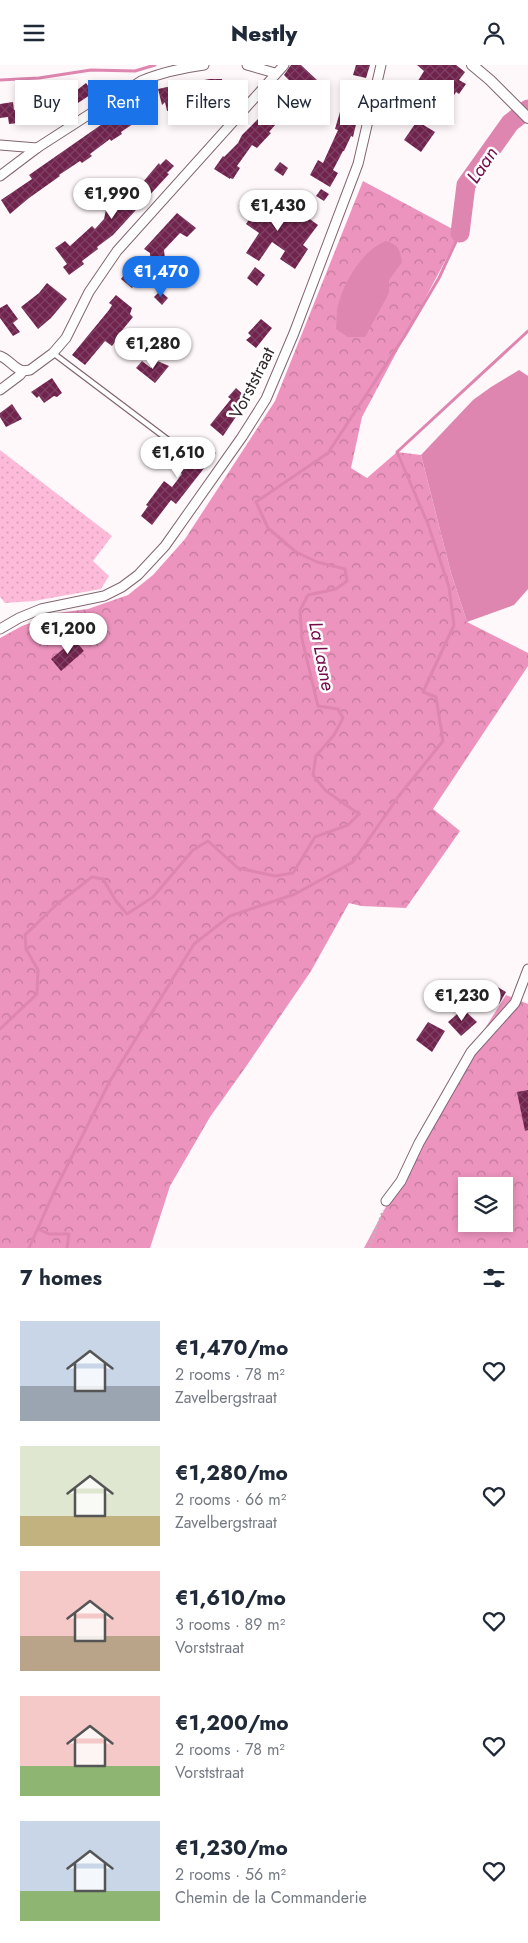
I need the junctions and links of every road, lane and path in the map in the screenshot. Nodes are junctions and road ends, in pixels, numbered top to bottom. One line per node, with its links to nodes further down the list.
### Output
1 (204, 65): 9 (street)
2 (247, 65): 6 (street)
3 (284, 65): 6 (street)
4 (381, 65): 16 (street, Vorststraat)
5 (472, 65): 7 (street)
6 (275, 73): 11 (street)
7 (528, 118)
8 (0, 145): 9 (street)
9 (38, 148): 10 (street)
10 (0, 176)
11 (53, 353): 13 (street); 15 (lane)
12 (0, 356): 13 (street)
13 (23, 371): 14 (street)
14 (0, 390)
15 (156, 465)
16 (0, 629)
17 (528, 969): 18 (street)
18 (386, 1201): 19 (path)
19 (368, 1248)

